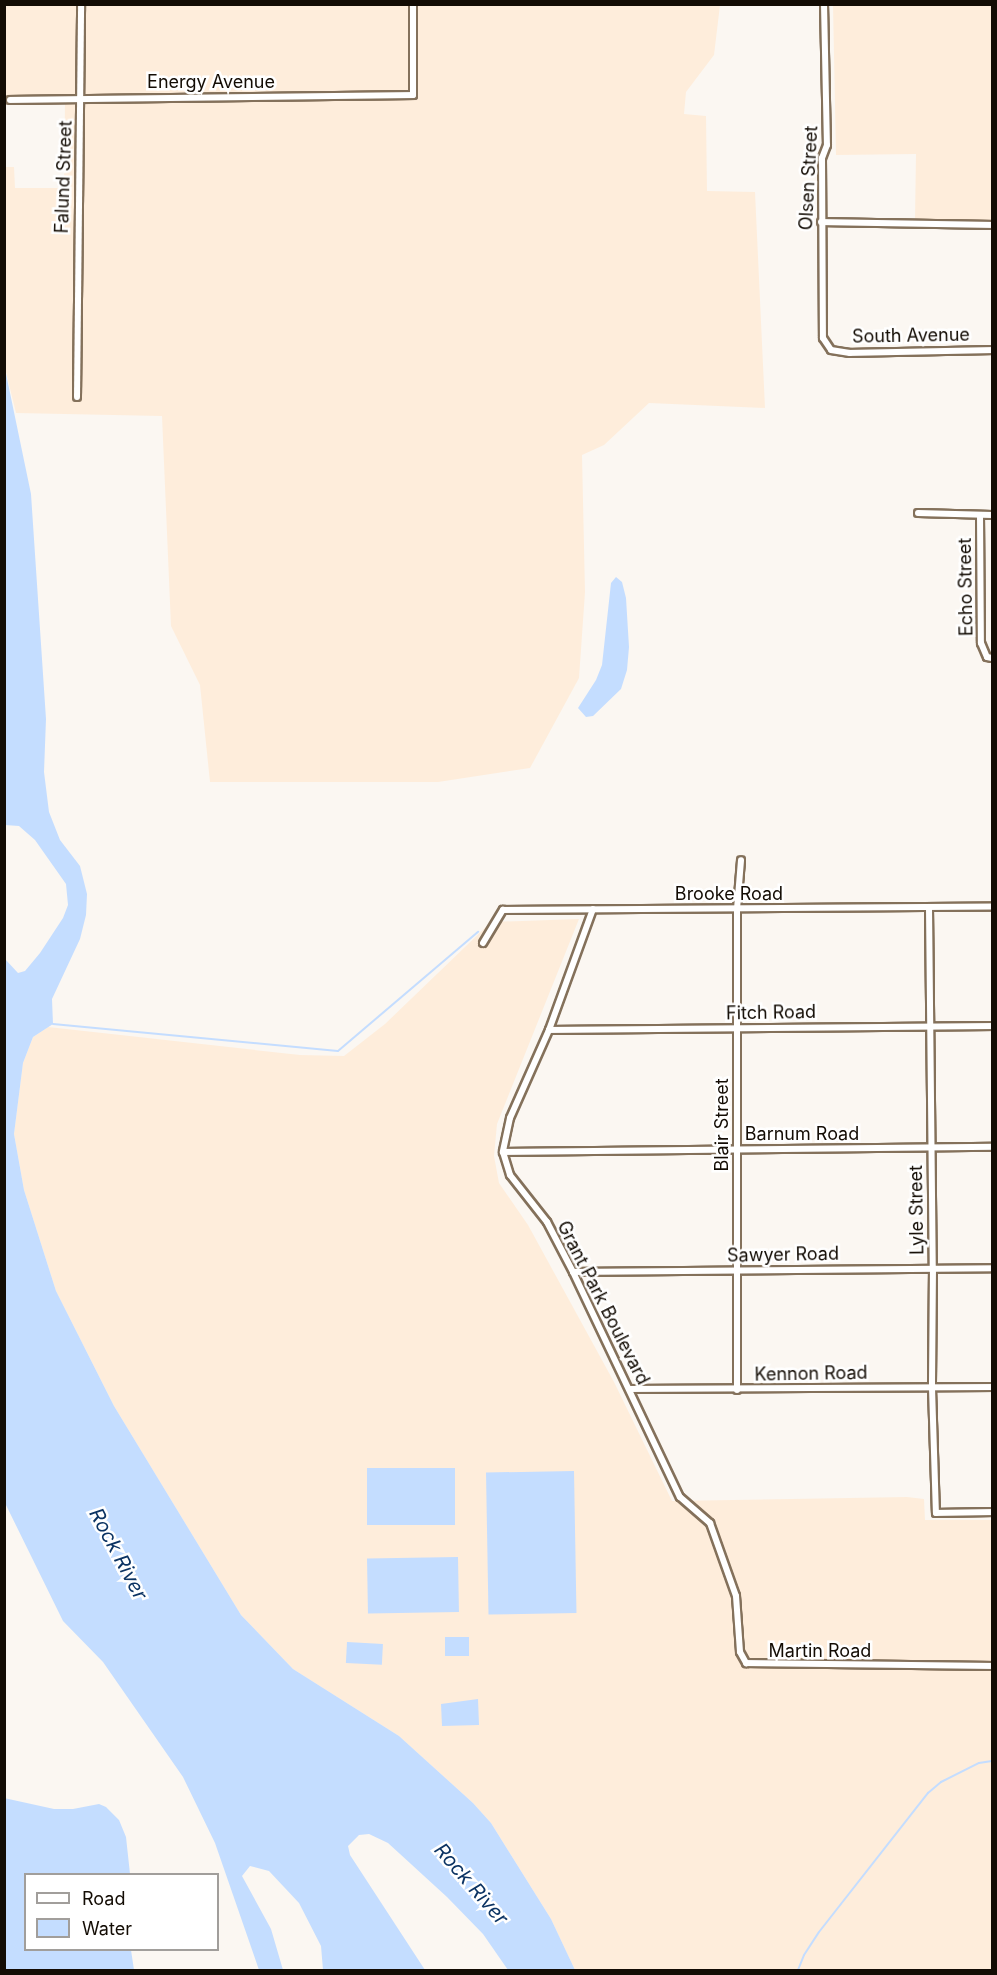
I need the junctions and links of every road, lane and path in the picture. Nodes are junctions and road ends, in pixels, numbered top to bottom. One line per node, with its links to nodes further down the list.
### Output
1 (81, 4): 4 (street, Falund Street)
2 (413, 4): 4 (street, Energy Avenue)
3 (824, 4): 6 (street, Olsen Street)
4 (82, 98): 5 (street, Energy Avenue); 10 (street, Falund Street)
5 (10, 100)
6 (821, 222): 7 (street); 8 (street, Olsen Street)
7 (993, 225)
8 (831, 350): 9 (street, South Avenue)
9 (993, 350)
10 (77, 397)
11 (918, 513): 13 (street)
12 (993, 515): 13 (street)
13 (980, 516): 14 (street, Echo Street)
14 (990, 657)
15 (741, 860): 19 (street, Blair Street)
16 (993, 907): 17 (street, Brooke Road)
17 (929, 908): 19 (street, Brooke Road); 21 (street, Lyle Street)
18 (593, 909): 19 (street, Brooke Road); 20 (street, Brooke Road); 24 (street)
19 (736, 909): 23 (street, Blair Street)
20 (483, 943)
21 (930, 1026): 22 (street, Fitch Road); 23 (street, Fitch Road); 26 (street, Lyle Street)
22 (993, 1026)
23 (736, 1028): 24 (street, Fitch Road); 27 (street, Blair Street)
24 (549, 1030): 28 (street)
25 (993, 1147): 26 (street, Barnum Road)
26 (931, 1148): 27 (street, Barnum Road); 29 (street, Lyle Street)
27 (737, 1149): 28 (street, Barnum Road); 31 (street, Blair Street)
28 (503, 1152): 32 (street, Grant Park Boulevard)
29 (933, 1268): 30 (street, Sawyer Road); 31 (street, Sawyer Road); 34 (street, Lyle Street)
30 (993, 1268)
31 (738, 1270): 32 (street, Sawyer Road); 36 (street, Blair Street)
32 (573, 1272): 35 (street, Grant Park Boulevard)
33 (993, 1387): 34 (street, Kennon Road)
34 (932, 1388): 36 (street, Kennon Road); 38 (street, Lyle Street)
35 (630, 1389): 36 (street, Kennon Road); 37 (street, Grant Park Boulevard)
36 (737, 1390)
37 (692, 1509): 39 (street, Martin Road)
38 (993, 1512)
39 (993, 1666)

